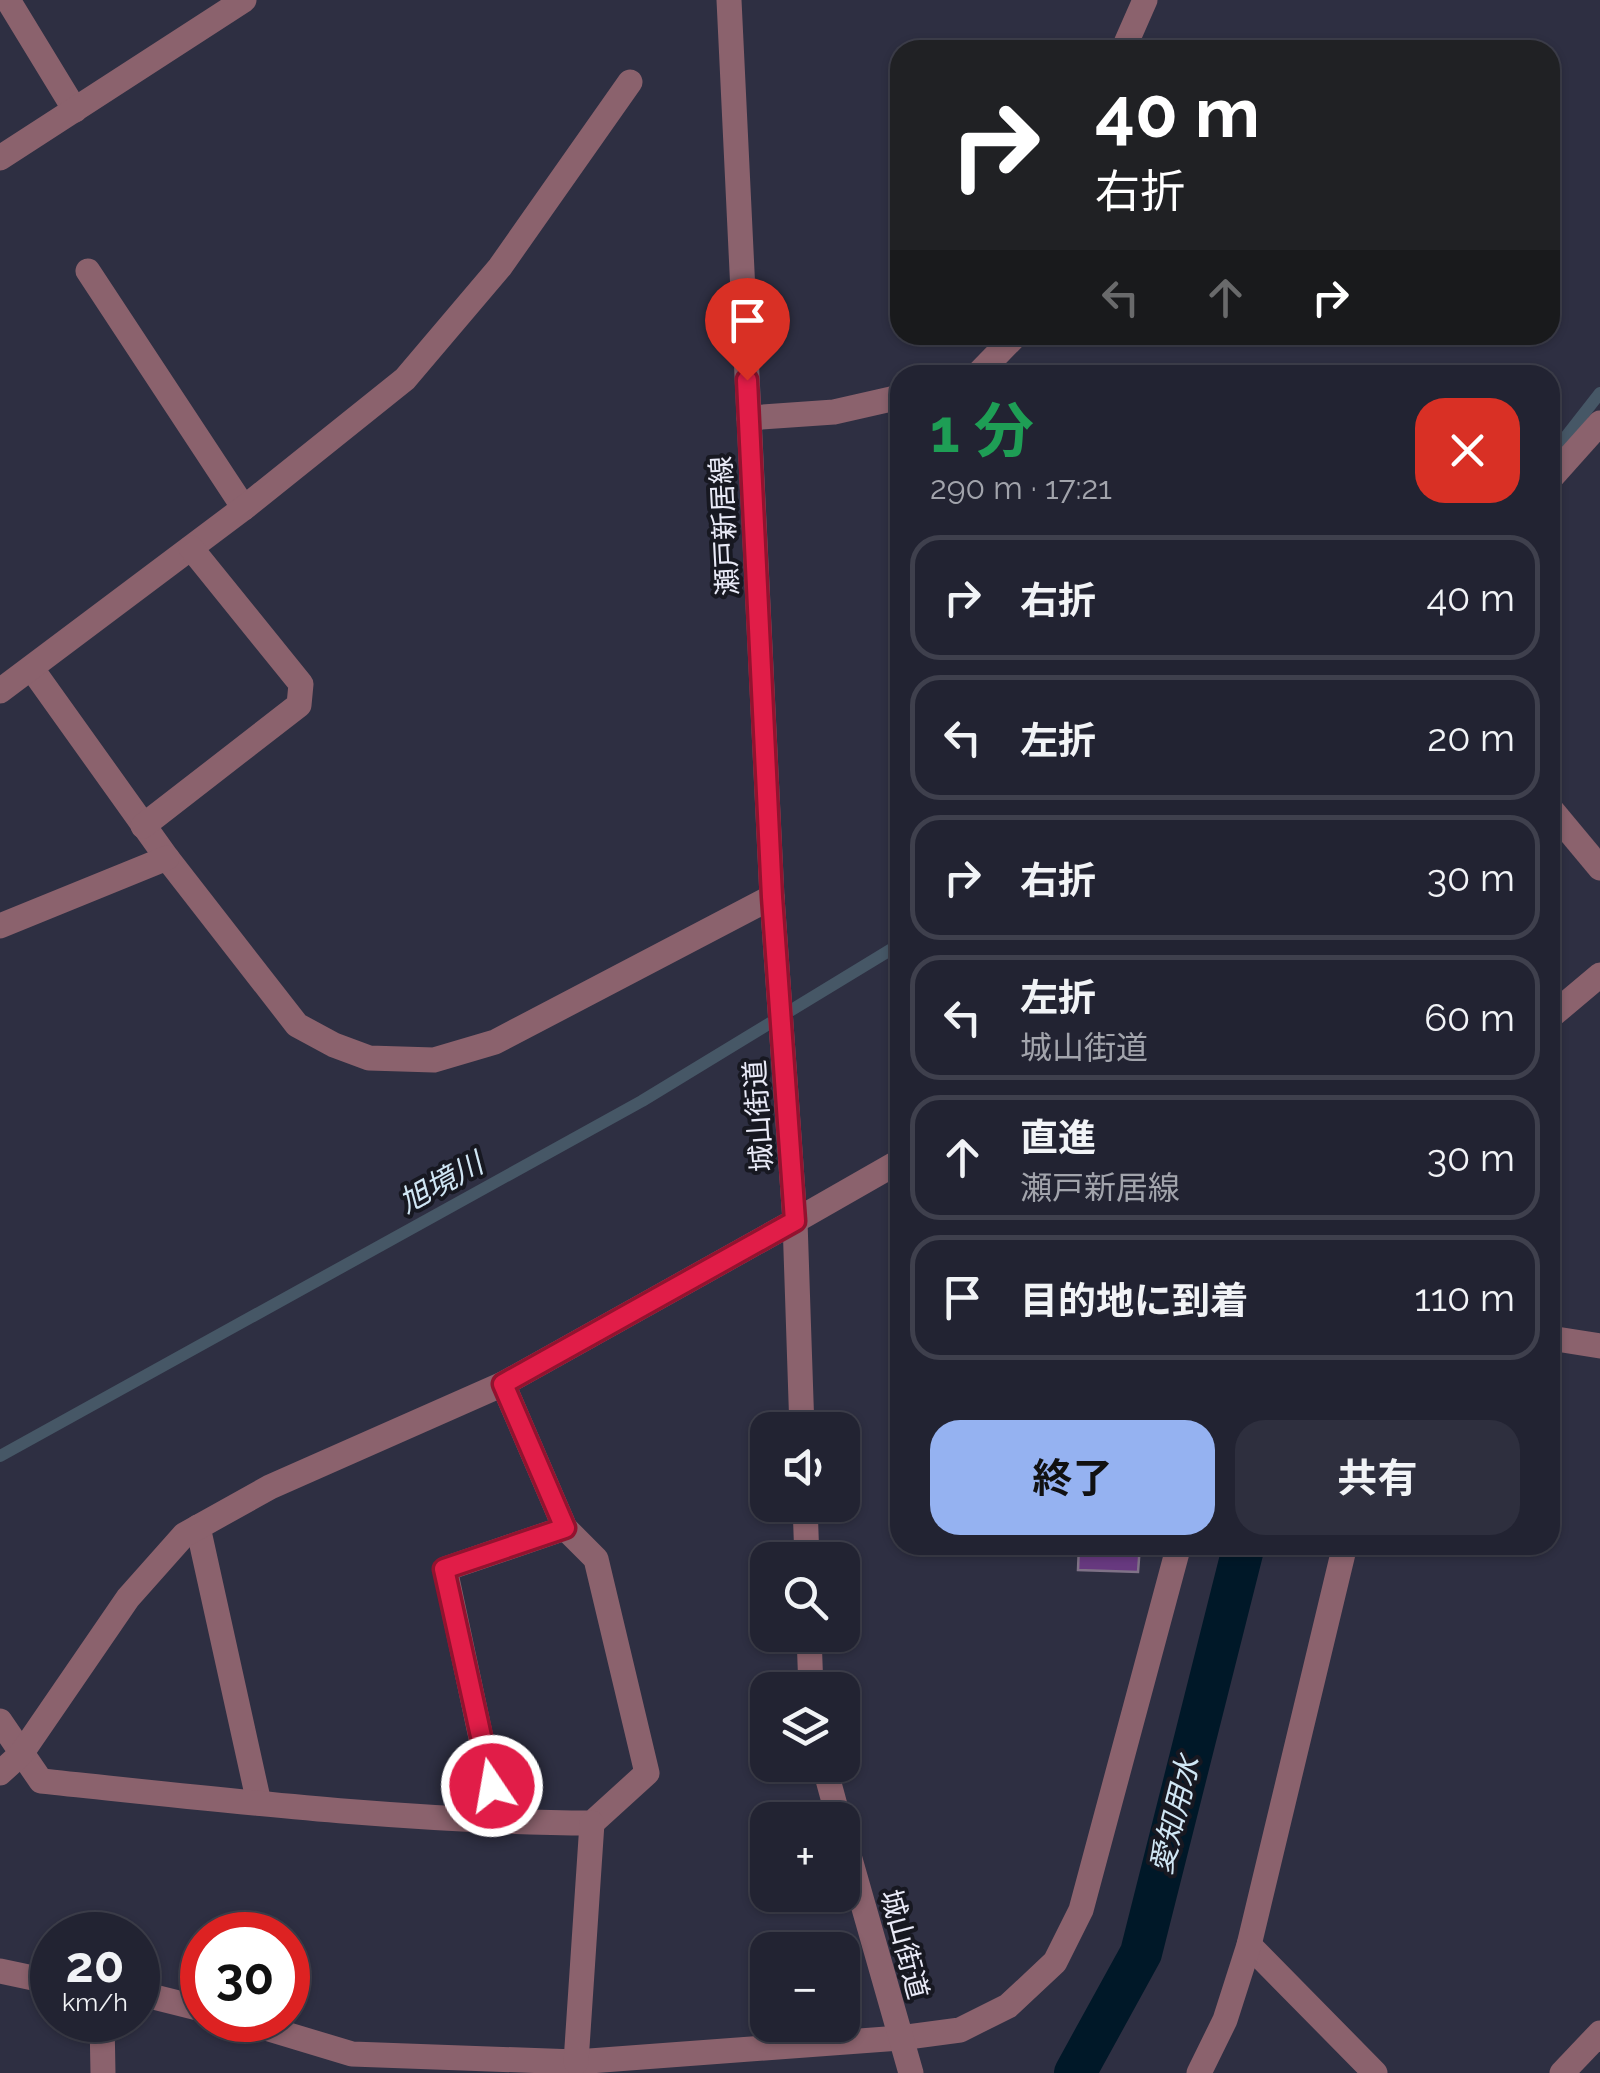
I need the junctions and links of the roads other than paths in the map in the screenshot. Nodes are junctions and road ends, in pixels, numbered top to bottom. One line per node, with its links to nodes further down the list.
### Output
1 (8, 0): 7 (street)
2 (244, 0): 7 (street)
3 (729, 0): 13 (street, 瀬戸新居線)
4 (1145, 0): 5 (street)
5 (1127, 40)
6 (630, 82): 16 (street)
7 (74, 110): 8 (street)
8 (0, 158)
9 (88, 270): 16 (street)
10 (1006, 345): 11 (street)
11 (987, 365)
12 (890, 399): 13 (street)
13 (749, 418): 24 (street, 瀬戸新居線)
14 (1600, 423): 15 (street)
15 (1560, 468)
16 (244, 508): 17 (street)
17 (191, 548): 18 (street); 21 (street)
18 (32, 668): 19 (street); 21 (street)
19 (0, 691)
20 (1560, 820): 23 (street)
21 (143, 826): 22 (street)
22 (167, 858): 24 (street); 25 (street)
23 (1600, 868)
24 (772, 897): 27 (street, 瀬戸新居線)
25 (0, 926)
26 (1600, 975): 28 (street)
27 (778, 988): 30 (street, 城山街道)
28 (1560, 1009)
29 (890, 1167): 30 (street)
30 (795, 1221): 33 (street); 34 (street, 城山街道)
31 (1560, 1340): 32 (street)
32 (1600, 1346)
33 (503, 1384): 35 (street); 36 (street)
34 (801, 1412)
35 (198, 1527): 40 (street); 42 (street)
36 (565, 1528): 43 (street); 44 (street)
37 (1176, 1555): 50 (street)
38 (1343, 1555): 46 (street)
39 (0, 1722): 40 (street)
40 (20, 1754): 41 (street); 42 (street)
41 (0, 1773)
42 (260, 1804): 43 (street)
43 (499, 1822): 44 (street)
44 (592, 1823): 53 (street)
45 (860, 1895): 50 (street, 城山街道)
46 (1248, 1945): 57 (street); 58 (street)
47 (0, 1971): 48 (street)
48 (30, 1977)
49 (1600, 2033): 59 (street)
50 (900, 2038): 53 (street); 56 (street, 城山街道)
51 (102, 2042): 55 (street)
52 (296, 2042): 54 (street)
53 (576, 2062): 54 (street)
54 (351, 2063)
55 (103, 2073)
56 (911, 2073)
57 (1199, 2073)
58 (1375, 2073)
59 (1562, 2073)

